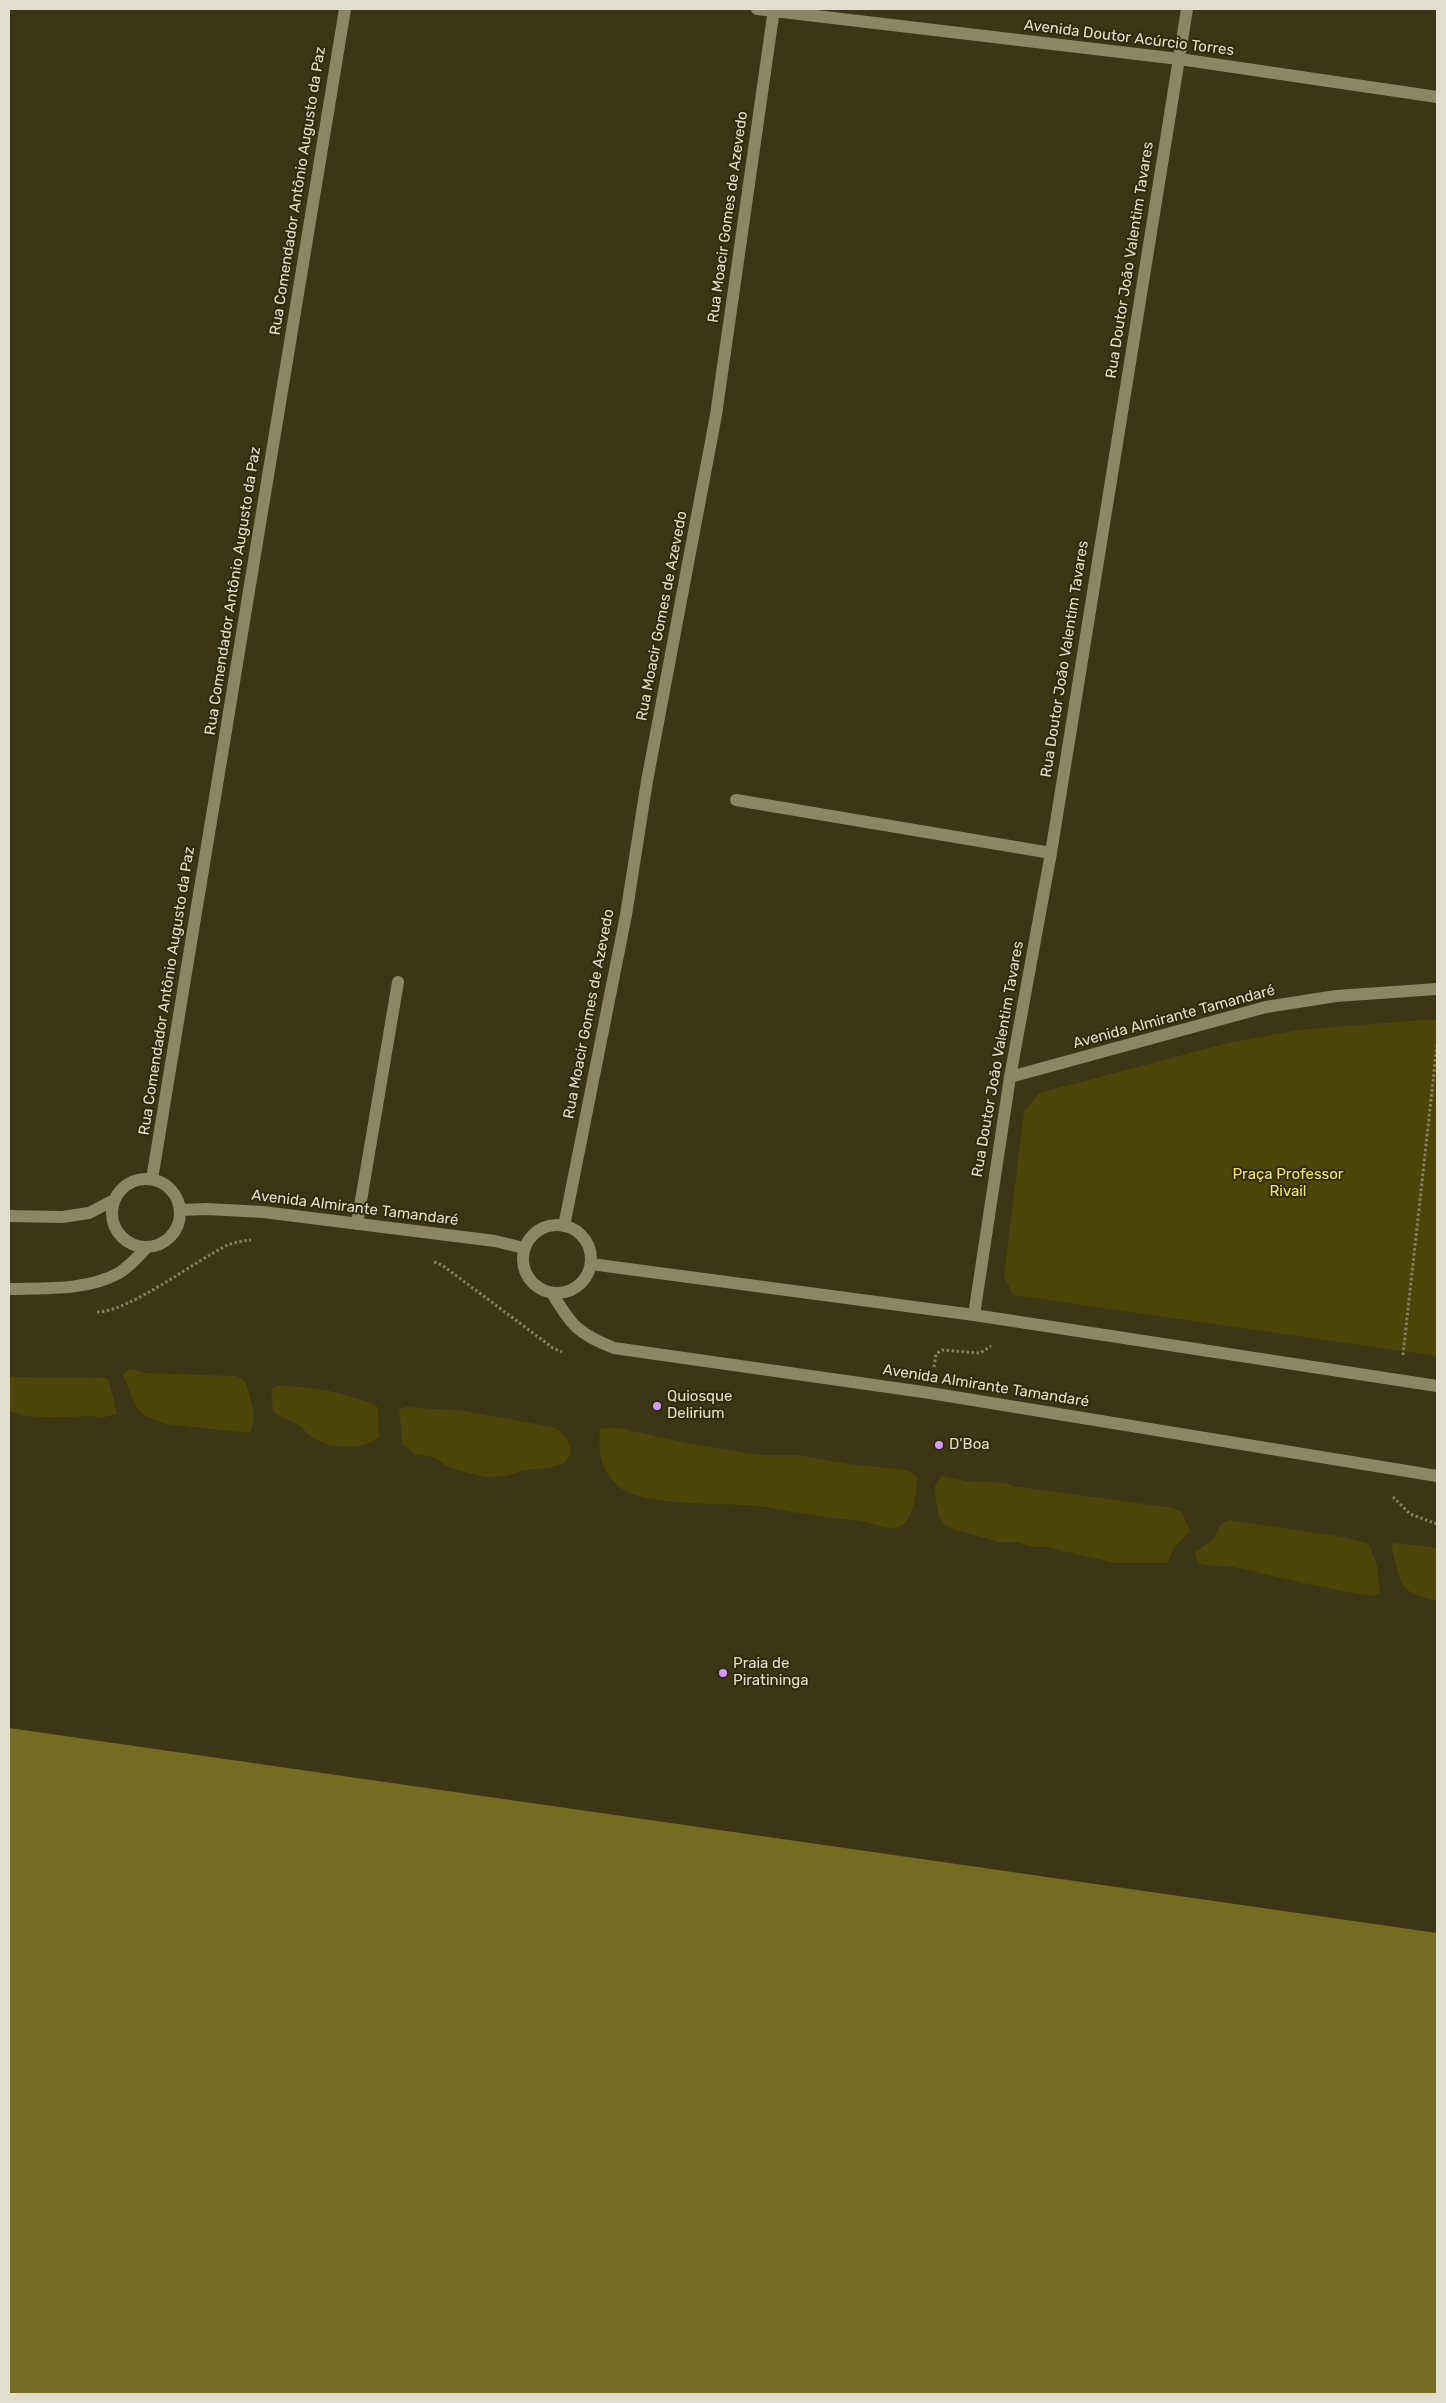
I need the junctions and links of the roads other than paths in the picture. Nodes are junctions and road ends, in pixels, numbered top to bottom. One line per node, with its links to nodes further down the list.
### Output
1 (345, 9): 12 (street, Rua Comendador Antônio Augusto da Paz)
2 (757, 9): 4 (street, Avenida Doutor Acúrcio Torres)
3 (1187, 9): 5 (street, Rua Doutor João Valentim Tavares)
4 (774, 10): 5 (street, Avenida Doutor Acúrcio Torres); 17 (street, Rua Moacir Gomes de Azevedo)
5 (1179, 59): 6 (street, Avenida Doutor Acúrcio Torres); 8 (street, Rua Doutor João Valentim Tavares)
6 (1437, 97)
7 (736, 800): 8 (street)
8 (1051, 853): 11 (street, Rua Doutor João Valentim Tavares)
9 (398, 982): 16 (street)
10 (1437, 989): 11 (street, Avenida Almirante Tamandaré)
11 (1010, 1077): 23 (street, Rua Doutor João Valentim Tavares)
12 (152, 1179): 13 (street); 14 (street)
13 (114, 1200): 15 (street); 18 (street)
14 (181, 1210): 16 (street, Avenida Almirante Tamandaré); 18 (street)
15 (9, 1216)
16 (357, 1224): 19 (street, Avenida Almirante Tamandaré)
17 (564, 1226): 19 (street); 20 (street)
18 (148, 1247): 21 (street)
19 (524, 1248): 22 (street)
20 (591, 1264): 22 (street); 23 (street)
21 (9, 1289)
22 (552, 1293): 25 (street, Avenida Almirante Tamandaré)
23 (974, 1315): 24 (street)
24 (1437, 1386)
25 (1437, 1476)

